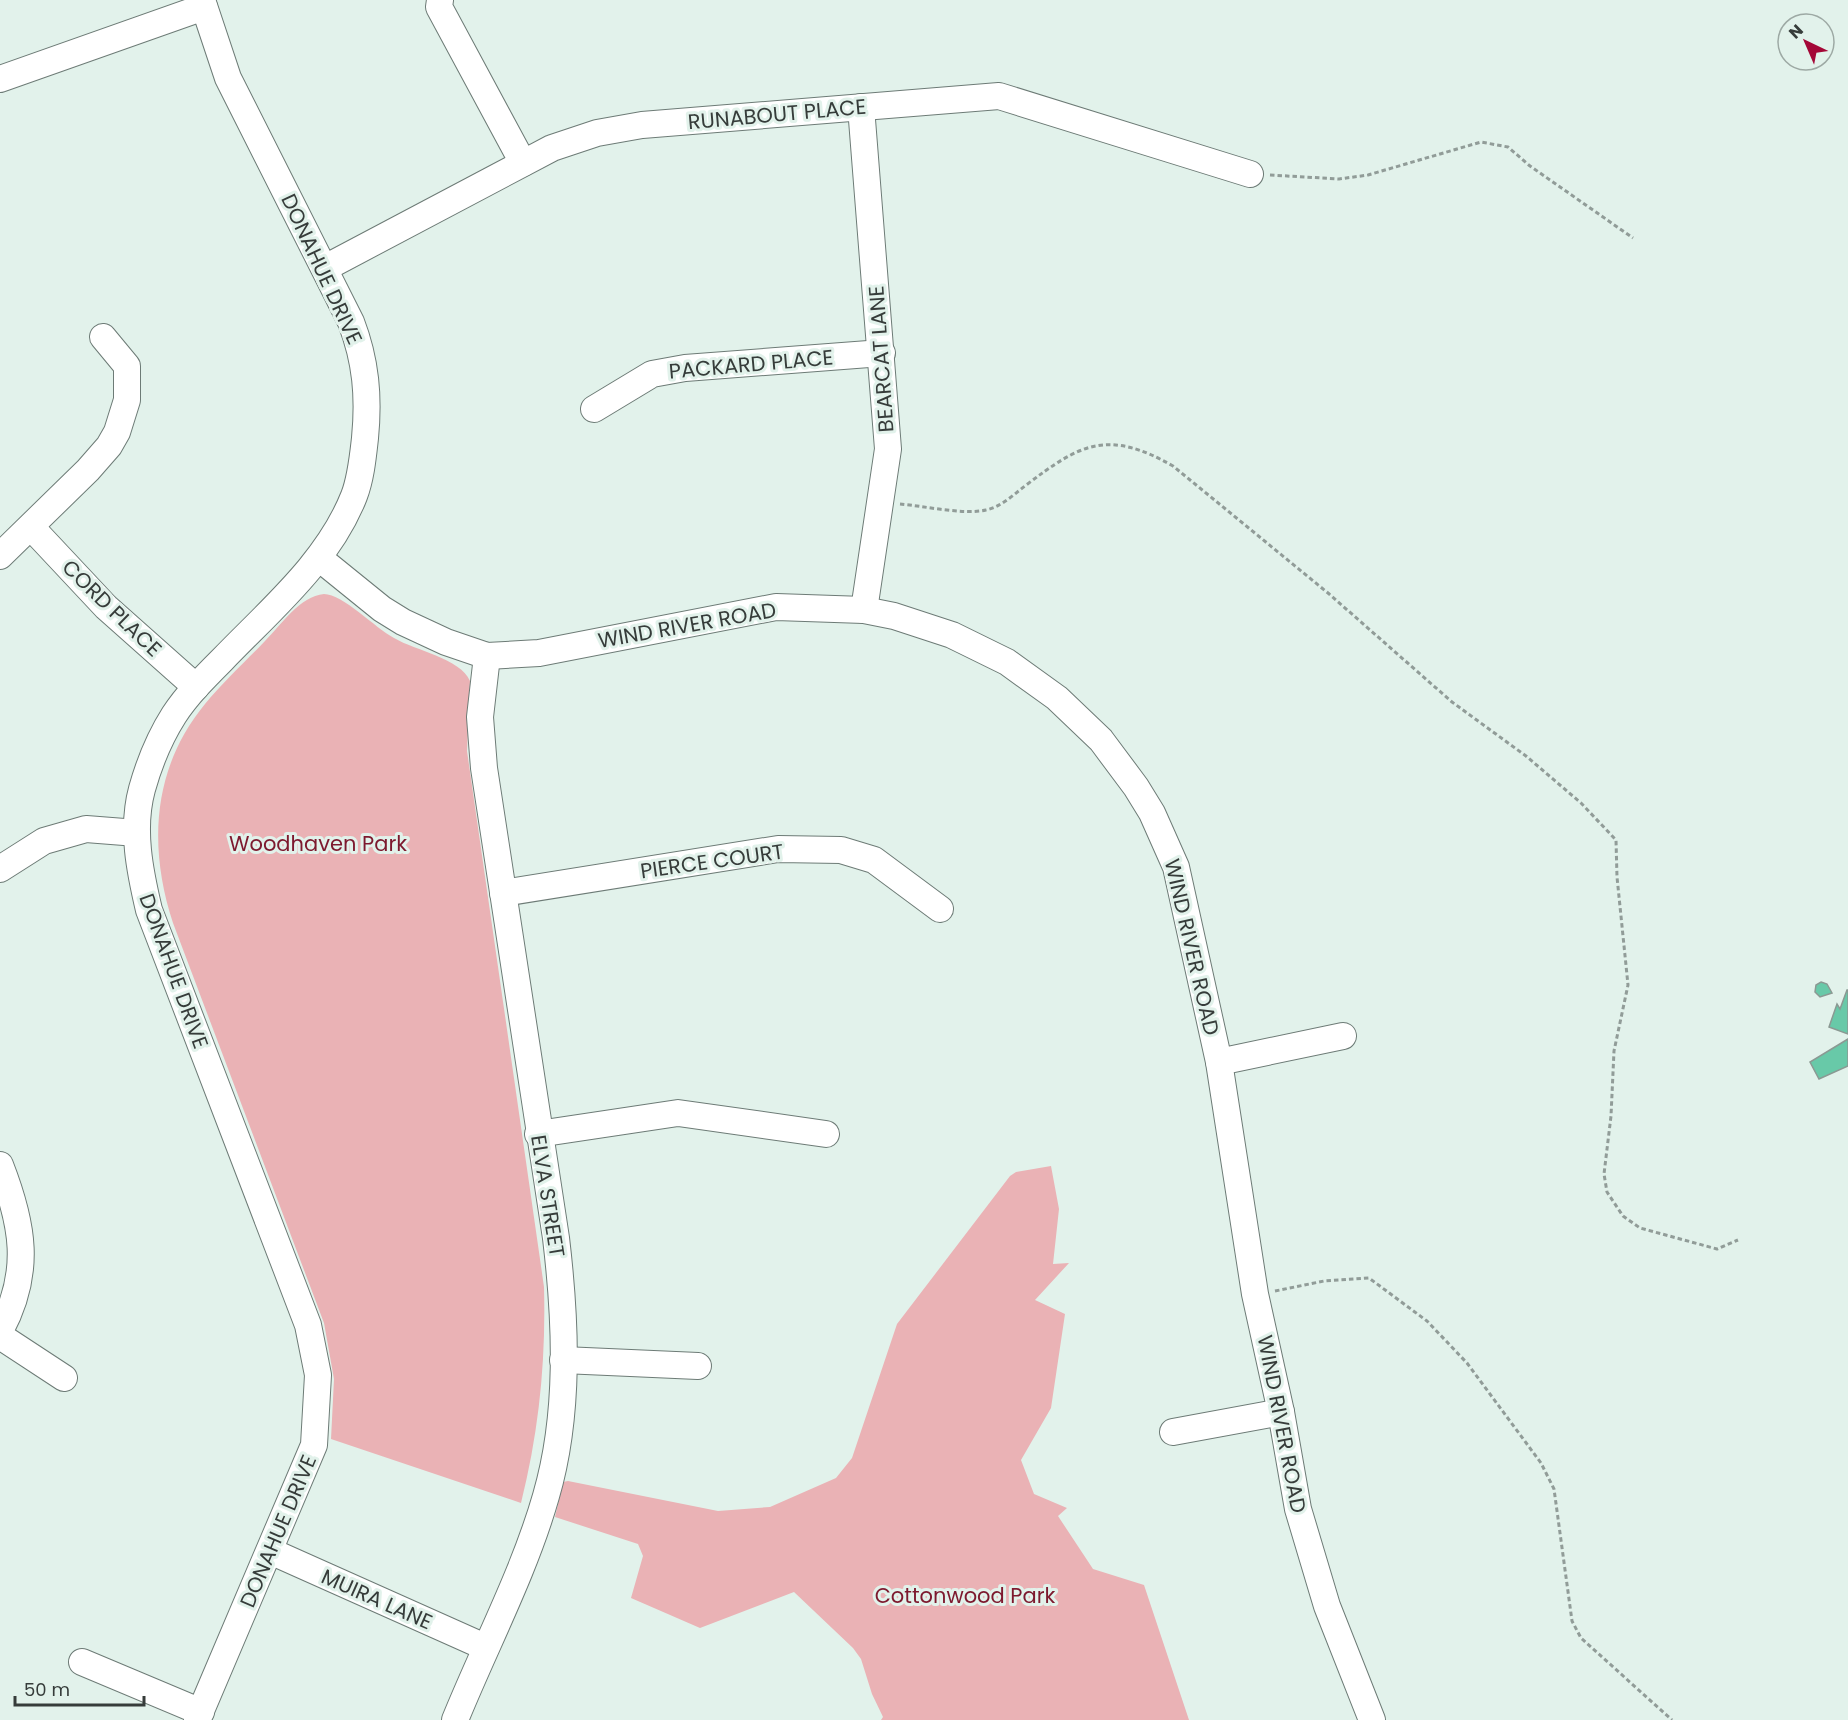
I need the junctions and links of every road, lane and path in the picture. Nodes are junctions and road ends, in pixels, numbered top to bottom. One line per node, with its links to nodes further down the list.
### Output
1 (440, 0): 5 (street)
2 (203, 3): 3 (street); 8 (street, DONAHUE DRIVE)
3 (0, 79)
4 (861, 107): 5 (street, RUNABOUT PLACE); 6 (street, RUNABOUT PLACE); 10 (street, BEARCAT LANE)
5 (523, 163): 8 (street, RUNABOUT PLACE)
6 (1250, 174): 7 (path)
7 (1633, 238)
8 (325, 268): 15 (street, DONAHUE DRIVE)
9 (103, 337): 13 (street)
10 (882, 353): 11 (street, PACKARD PLACE); 12 (street, BEARCAT LANE)
11 (594, 409)
12 (880, 502): 16 (street, BEARCAT LANE); 28 (path)
13 (31, 526): 14 (street); 18 (street, CORD PLACE)
14 (0, 556)
15 (319, 558): 17 (street, WIND RIVER ROAD); 18 (street, DONAHUE DRIVE)
16 (864, 610): 17 (street, WIND RIVER ROAD); 24 (street, WIND RIVER ROAD)
17 (487, 656): 21 (street, ELVA STREET)
18 (196, 687): 19 (street, DONAHUE DRIVE)
19 (137, 833): 20 (street); 37 (street, DONAHUE DRIVE)
20 (0, 869)
21 (503, 893): 22 (street, PIERCE COURT); 25 (street, ELVA STREET)
22 (940, 909)
23 (1343, 1036): 24 (street)
24 (1219, 1062): 29 (street, WIND RIVER ROAD)
25 (538, 1134): 26 (street); 32 (street, ELVA STREET)
26 (826, 1134)
27 (0, 1165): 30 (street)
28 (1737, 1240)
29 (1256, 1294): 35 (street, WIND RIVER ROAD); 43 (path)
30 (0, 1331)
31 (0, 1336): 34 (street)
32 (563, 1360): 33 (street); 38 (street, ELVA STREET)
33 (698, 1366)
34 (64, 1378)
35 (1281, 1412): 36 (street); 42 (street, WIND RIVER ROAD)
36 (1173, 1432)
37 (270, 1551): 38 (street, MUIRA LANE); 40 (street, DONAHUE DRIVE)
38 (485, 1647): 41 (street, ELVA STREET)
39 (82, 1662): 40 (street)
40 (199, 1716)
41 (455, 1720)
42 (1372, 1720)
43 (1672, 1720)

